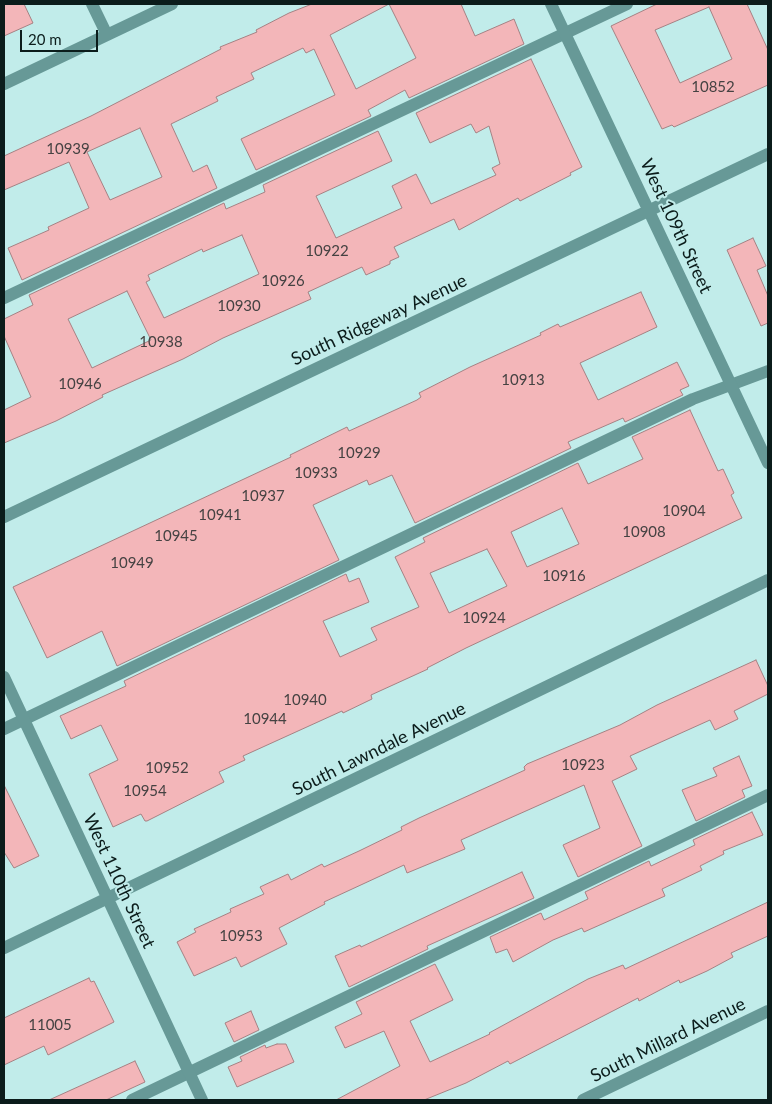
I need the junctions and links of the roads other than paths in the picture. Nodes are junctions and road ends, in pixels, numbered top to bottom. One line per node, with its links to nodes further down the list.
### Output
1 (92, 4): 6 (street)
2 (172, 4): 6 (street)
3 (552, 4): 5 (street, West 109th Street)
4 (627, 4): 5 (street)
5 (566, 33): 9 (street, West 109th Street); 10 (street)
6 (106, 35): 7 (street)
7 (4, 84)
8 (768, 154): 9 (street, South Ridgeway Avenue)
9 (649, 211): 12 (street, West 109th Street); 14 (street, South Ridgeway Avenue)
10 (4, 298)
11 (768, 371): 12 (street)
12 (731, 384): 13 (street, West 109th Street); 17 (street)
13 (768, 463)
14 (4, 517)
15 (768, 580): 20 (street, South Lawndale Avenue)
16 (4, 677): 17 (street, West 110th Street)
17 (24, 719): 18 (street); 20 (street, West 110th Street)
18 (4, 729)
19 (768, 795): 23 (street)
20 (108, 899): 21 (street, South Lawndale Avenue); 23 (street, West 110th Street)
21 (4, 948)
22 (768, 1012): 26 (street, South Millard Avenue)
23 (189, 1072): 24 (street); 25 (street, West 110th Street)
24 (132, 1100)
25 (202, 1100)
26 (583, 1100)

